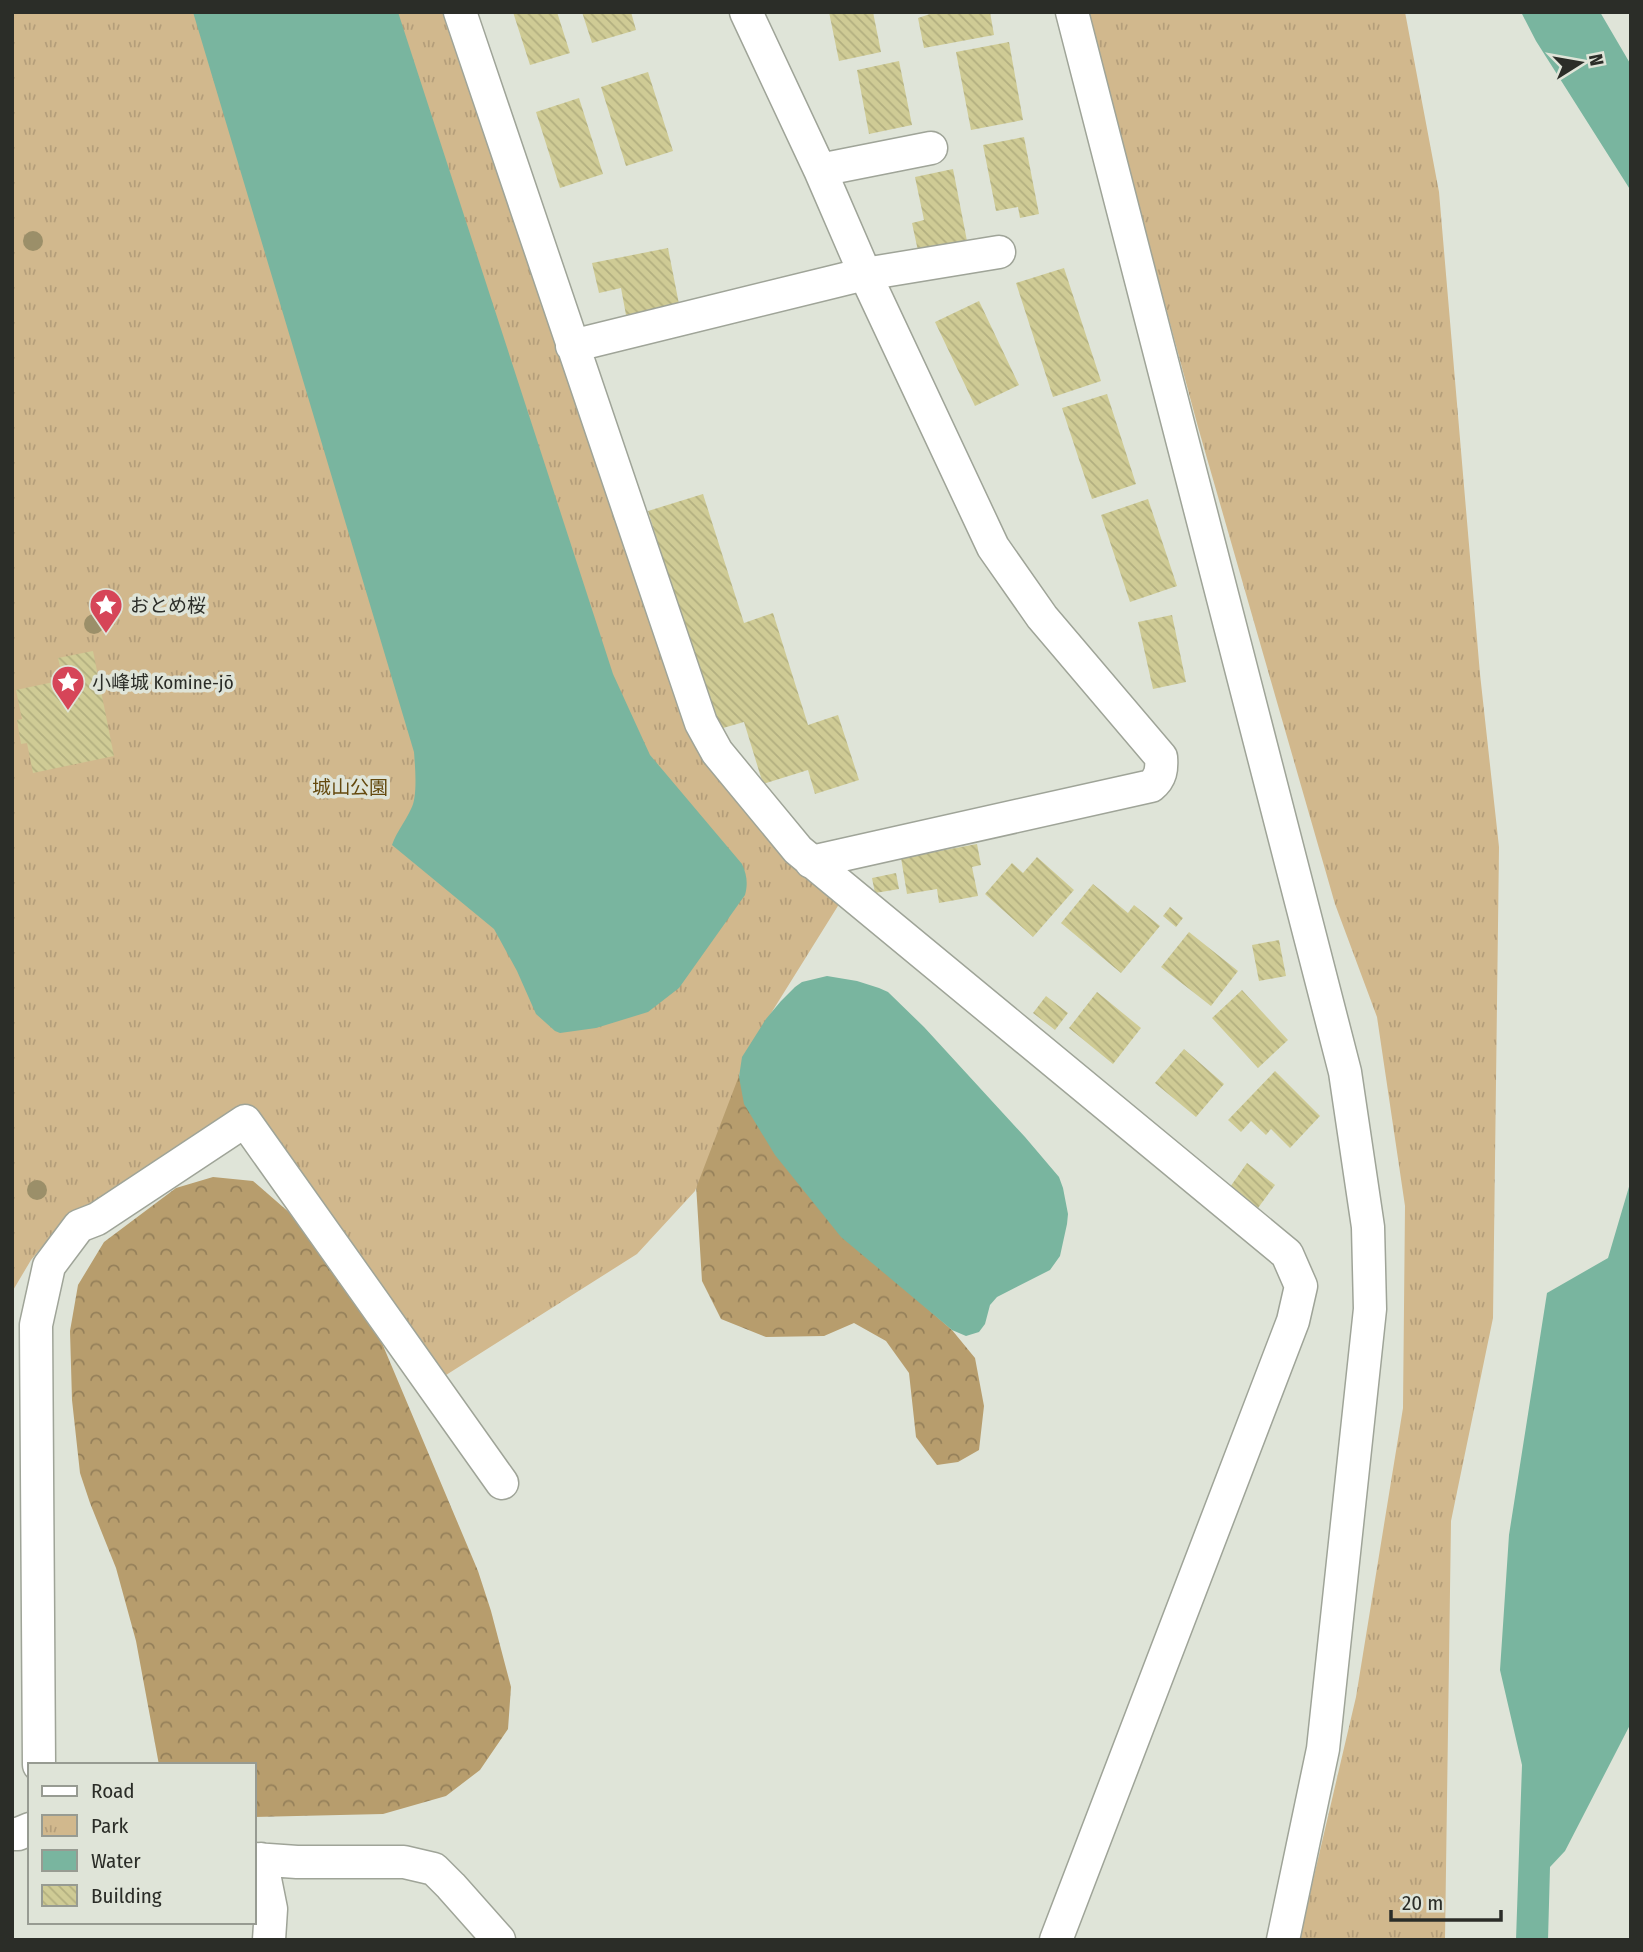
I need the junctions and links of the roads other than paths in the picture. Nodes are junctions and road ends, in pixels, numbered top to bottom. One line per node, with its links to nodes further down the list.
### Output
1 (460, 12): 8 (street)
2 (746, 12): 5 (street)
3 (1072, 12): 16 (street)
4 (931, 148): 5 (street)
5 (820, 170): 7 (street)
6 (999, 251): 7 (street)
7 (865, 274): 8 (street); 9 (street)
8 (572, 346): 9 (street)
9 (811, 862): 15 (street)
10 (502, 1483): 11 (street)
11 (39, 1763)
12 (257, 1859): 13 (street); 14 (street)
13 (269, 1940)
14 (499, 1940)
15 (1056, 1940)
16 (1283, 1940)

